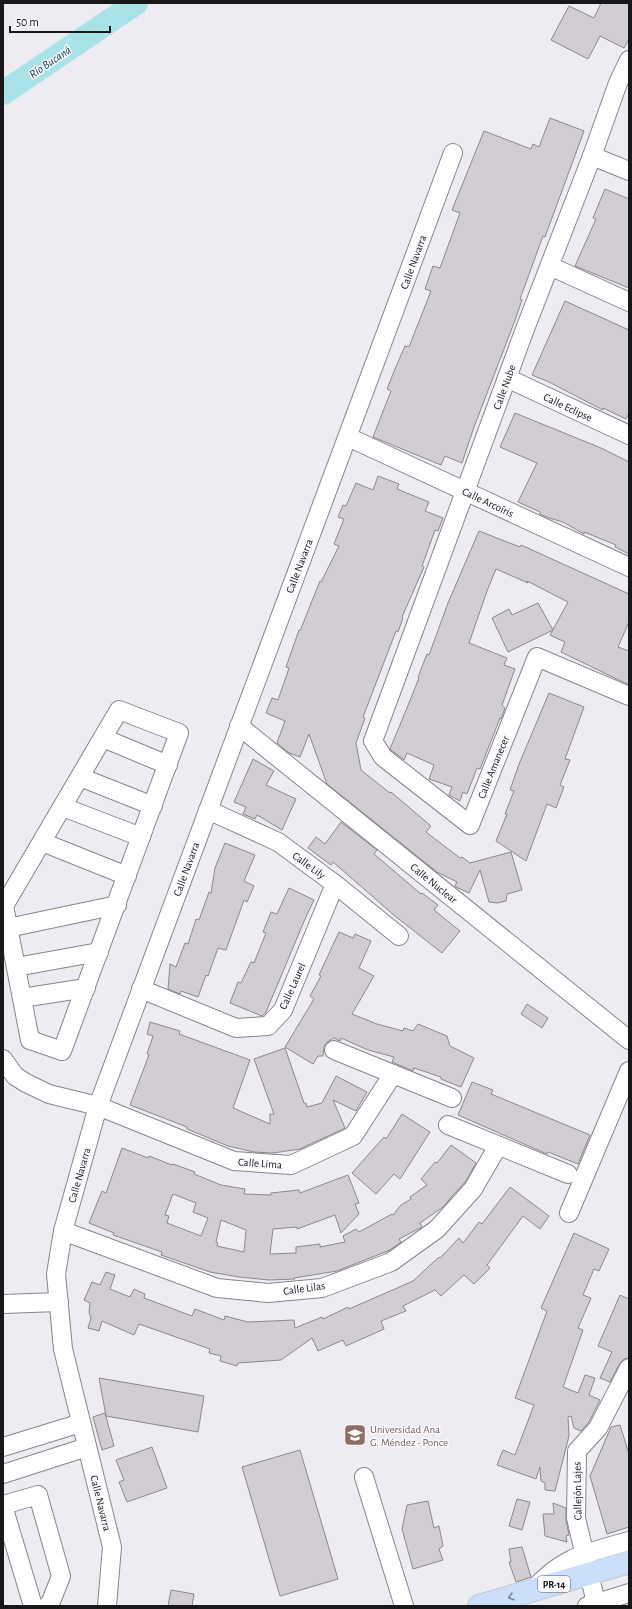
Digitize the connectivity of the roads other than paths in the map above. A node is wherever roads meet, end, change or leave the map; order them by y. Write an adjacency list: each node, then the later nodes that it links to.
1 (629, 60): 3 (street, Calle Nube)
2 (453, 153): 9 (street, Calle Navarra)
3 (592, 156): 4 (street); 5 (street, Calle Nube)
4 (629, 171)
5 (550, 266): 6 (street); 7 (street, Calle Nube)
6 (629, 302)
7 (507, 378): 8 (street, Calle Eclipse); 10 (street, Calle Nube)
8 (629, 435)
9 (348, 438): 10 (street, Calle Arcoíris); 14 (street, Calle Navarra)
10 (465, 492): 11 (street, Calle Arcoíris); 13 (street, Calle Nube)
11 (629, 567)
12 (629, 696): 13 (street, Calle Amanecer)
13 (382, 716)
14 (239, 726): 20 (street, Calle Navarra); 33 (street, Calle Nuclear)
15 (103, 738): 16 (street); 16 (street); 17 (street)
16 (168, 765): 18 (street)
17 (80, 777): 18 (street); 19 (street)
18 (153, 806): 21 (street)
19 (63, 807): 21 (street); 22 (street)
20 (208, 810): 24 (street, Calle Lily); 31 (street, Calle Navarra)
21 (141, 837): 23 (street)
22 (42, 842): 23 (street); 26 (street)
23 (127, 876): 25 (street)
24 (335, 884): 27 (street, Calle Lily); 31 (street, Calle Laurel)
25 (117, 905): 26 (street); 28 (street)
26 (5, 928): 29 (street)
27 (399, 936)
28 (99, 952): 29 (street); 30 (street)
29 (16, 967): 32 (street)
30 (86, 988): 32 (street); 32 (street)
31 (141, 989): 39 (street, Calle Navarra)
32 (22, 998)
33 (629, 1040)
34 (334, 1050): 37 (street)
35 (3, 1059): 39 (street, Calle Lima)
36 (629, 1071): 43 (street)
37 (393, 1074): 38 (street); 39 (street, Calle Lima)
38 (452, 1098)
39 (98, 1106): 44 (street, Calle Navarra)
40 (448, 1125): 41 (street)
41 (498, 1146): 42 (street); 44 (street, Calle Lilas)
42 (568, 1174)
43 (569, 1213)
44 (63, 1231): 45 (street, Calle Navarra)
45 (59, 1302): 46 (street); 48 (street, Calle Navarra)
46 (3, 1304)
47 (629, 1368): 57 (street, Callejón Lajes)
48 (81, 1423): 49 (street); 50 (street, Calle Navarra)
49 (3, 1447)
50 (87, 1447): 51 (street); 62 (street, Calle Navarra)
51 (6, 1473): 53 (street)
52 (364, 1477): 63 (street)
53 (5, 1511): 60 (street); 61 (street)
54 (629, 1541): 57 (street)
55 (629, 1562): 57 (main road, PR-14)
56 (629, 1577): 57 (main road, PR-14)
57 (590, 1585): 58 (street); 59 (main road, PR-14)
58 (629, 1593)
59 (533, 1598): 64 (main road, PR-14, one-way to 64)
60 (33, 1606)
61 (47, 1606)
62 (107, 1606)
63 (404, 1606)
64 (479, 1606)

